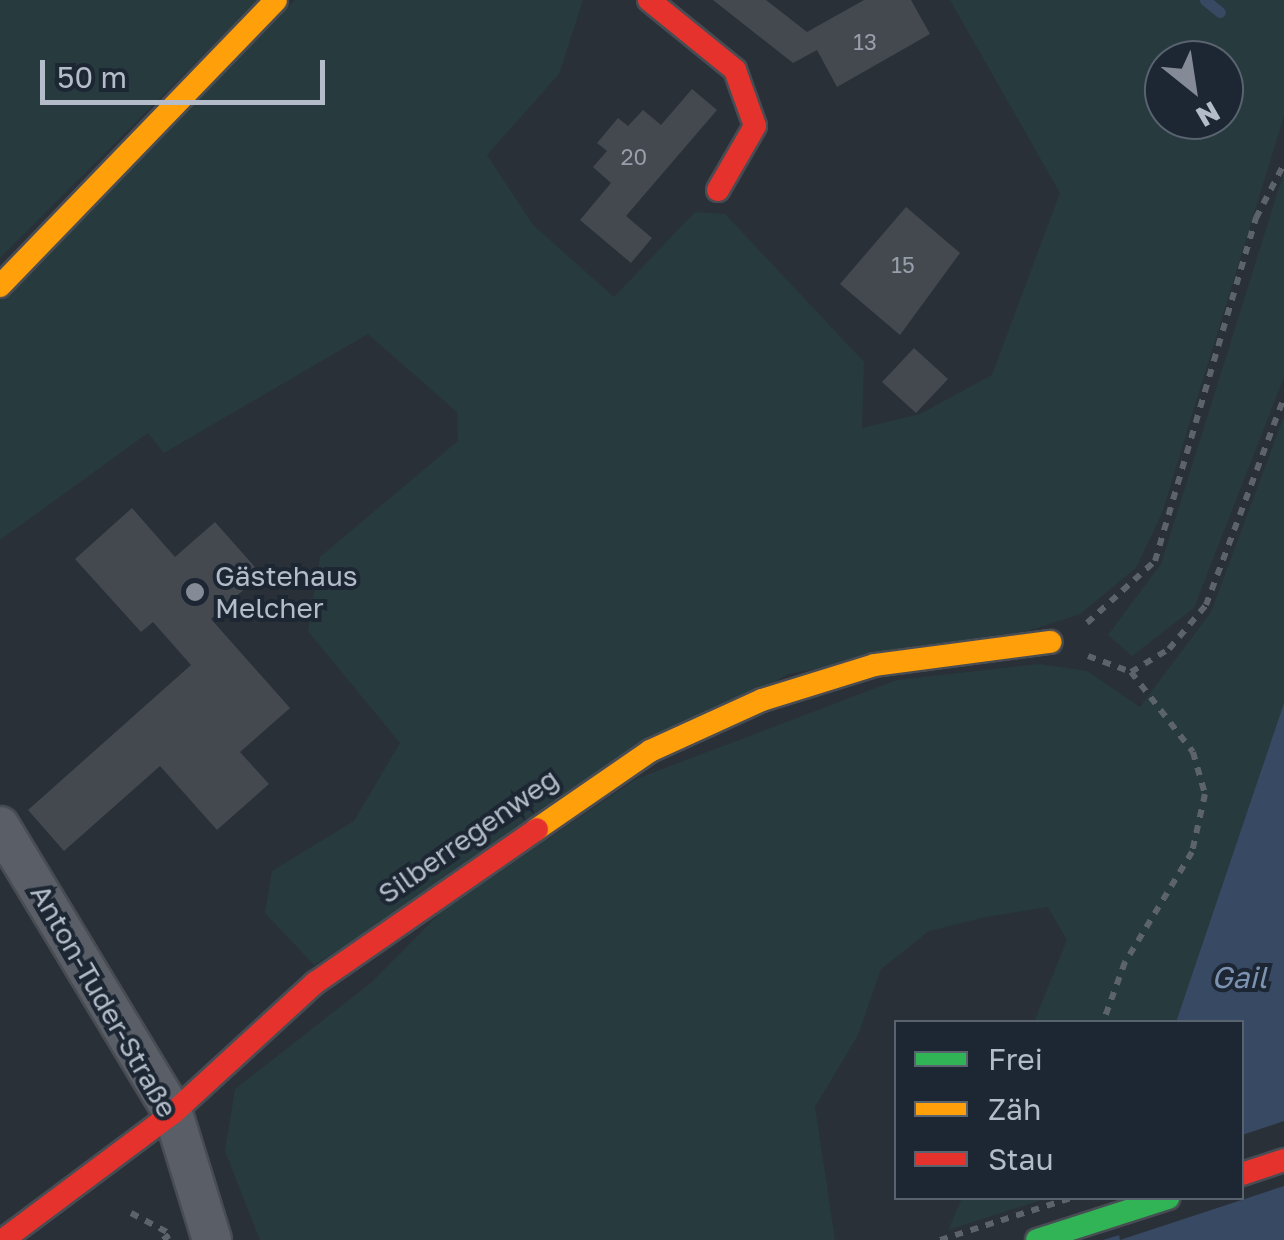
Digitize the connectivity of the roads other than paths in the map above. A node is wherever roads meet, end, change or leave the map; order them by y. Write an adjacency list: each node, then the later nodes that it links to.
1 (276, 0): 4 (street)
2 (649, 0): 3 (street)
3 (718, 190)
4 (0, 286)
5 (1050, 642): 7 (street, Silberregenweg)
6 (0, 826): 7 (street, Anton-Tuder-Straße)
7 (173, 1113): 11 (street, Silberregenweg); 12 (street, Anton-Tuder-Straße)
8 (1284, 1160): 9 (street)
9 (1244, 1173)
10 (1162, 1200): 13 (street)
11 (2, 1240)
12 (212, 1240)
13 (1036, 1240)

